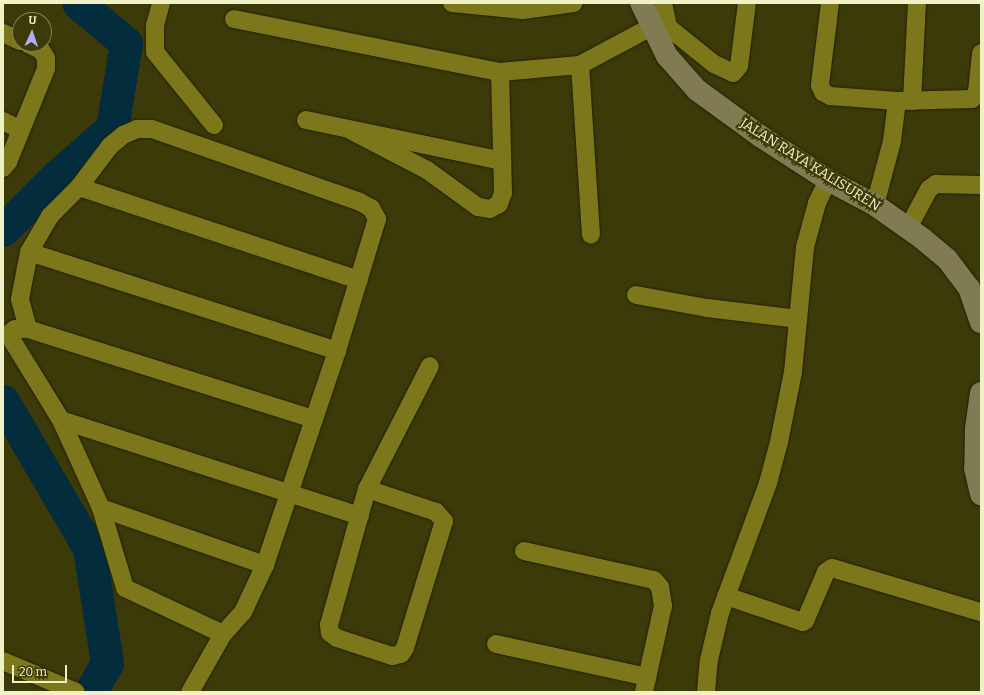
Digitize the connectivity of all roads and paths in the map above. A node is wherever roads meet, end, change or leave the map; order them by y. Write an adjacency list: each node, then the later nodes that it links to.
1 (161, 3): 18 (street)
2 (452, 3): 3 (street)
3 (574, 3)
4 (641, 3): 10 (main road, JALAN RAYA KALISUREN)
5 (663, 3): 6 (street)
6 (746, 3)
7 (830, 3): 15 (street)
8 (917, 3): 15 (street)
9 (234, 19): 14 (street)
10 (651, 27): 13 (street); 23 (main road, JALAN RAYA KALISUREN)
11 (42, 52): 19 (street)
12 (981, 53): 15 (street)
13 (580, 65): 14 (street); 28 (street)
14 (500, 72): 21 (street)
15 (905, 101): 26 (street)
16 (306, 120): 20 (street)
17 (3, 121): 19 (street)
18 (214, 125)
19 (21, 130): 22 (street)
20 (352, 131): 21 (street); 21 (street)
21 (502, 162)
22 (3, 168)
23 (828, 180): 26 (main road, JALAN RAYA KALISUREN); 32 (street)
24 (981, 184): 27 (street)
25 (79, 187): 29 (street); 30 (street); 30 (street)
26 (875, 206): 27 (main road, JALAN RAYA KALISUREN)
27 (908, 228): 33 (main road, JALAN RAYA KALISUREN)
28 (591, 235)
29 (29, 252): 34 (street); 35 (street)
30 (359, 280): 35 (street)
31 (636, 295): 32 (street)
32 (798, 319): 48 (street)
33 (981, 322)
34 (28, 329): 38 (street); 39 (street)
35 (337, 351): 38 (street)
36 (430, 366): 41 (street)
37 (981, 392): 40 (main road)
38 (314, 419): 42 (street)
39 (60, 420): 42 (street); 44 (street)
40 (978, 468): 43 (main road)
41 (367, 490): 45 (street); 45 (street)
42 (290, 494): 45 (street); 47 (street)
43 (981, 494)
44 (100, 508): 47 (street); 50 (street)
45 (360, 516)
46 (524, 551): 53 (street)
47 (265, 565): 50 (street)
48 (726, 596): 49 (street); 56 (street)
49 (981, 612)
50 (222, 634): 55 (street)
51 (496, 644): 53 (street)
52 (3, 661): 54 (street)
53 (645, 685)
54 (70, 689)
55 (190, 692)
56 (706, 692)

